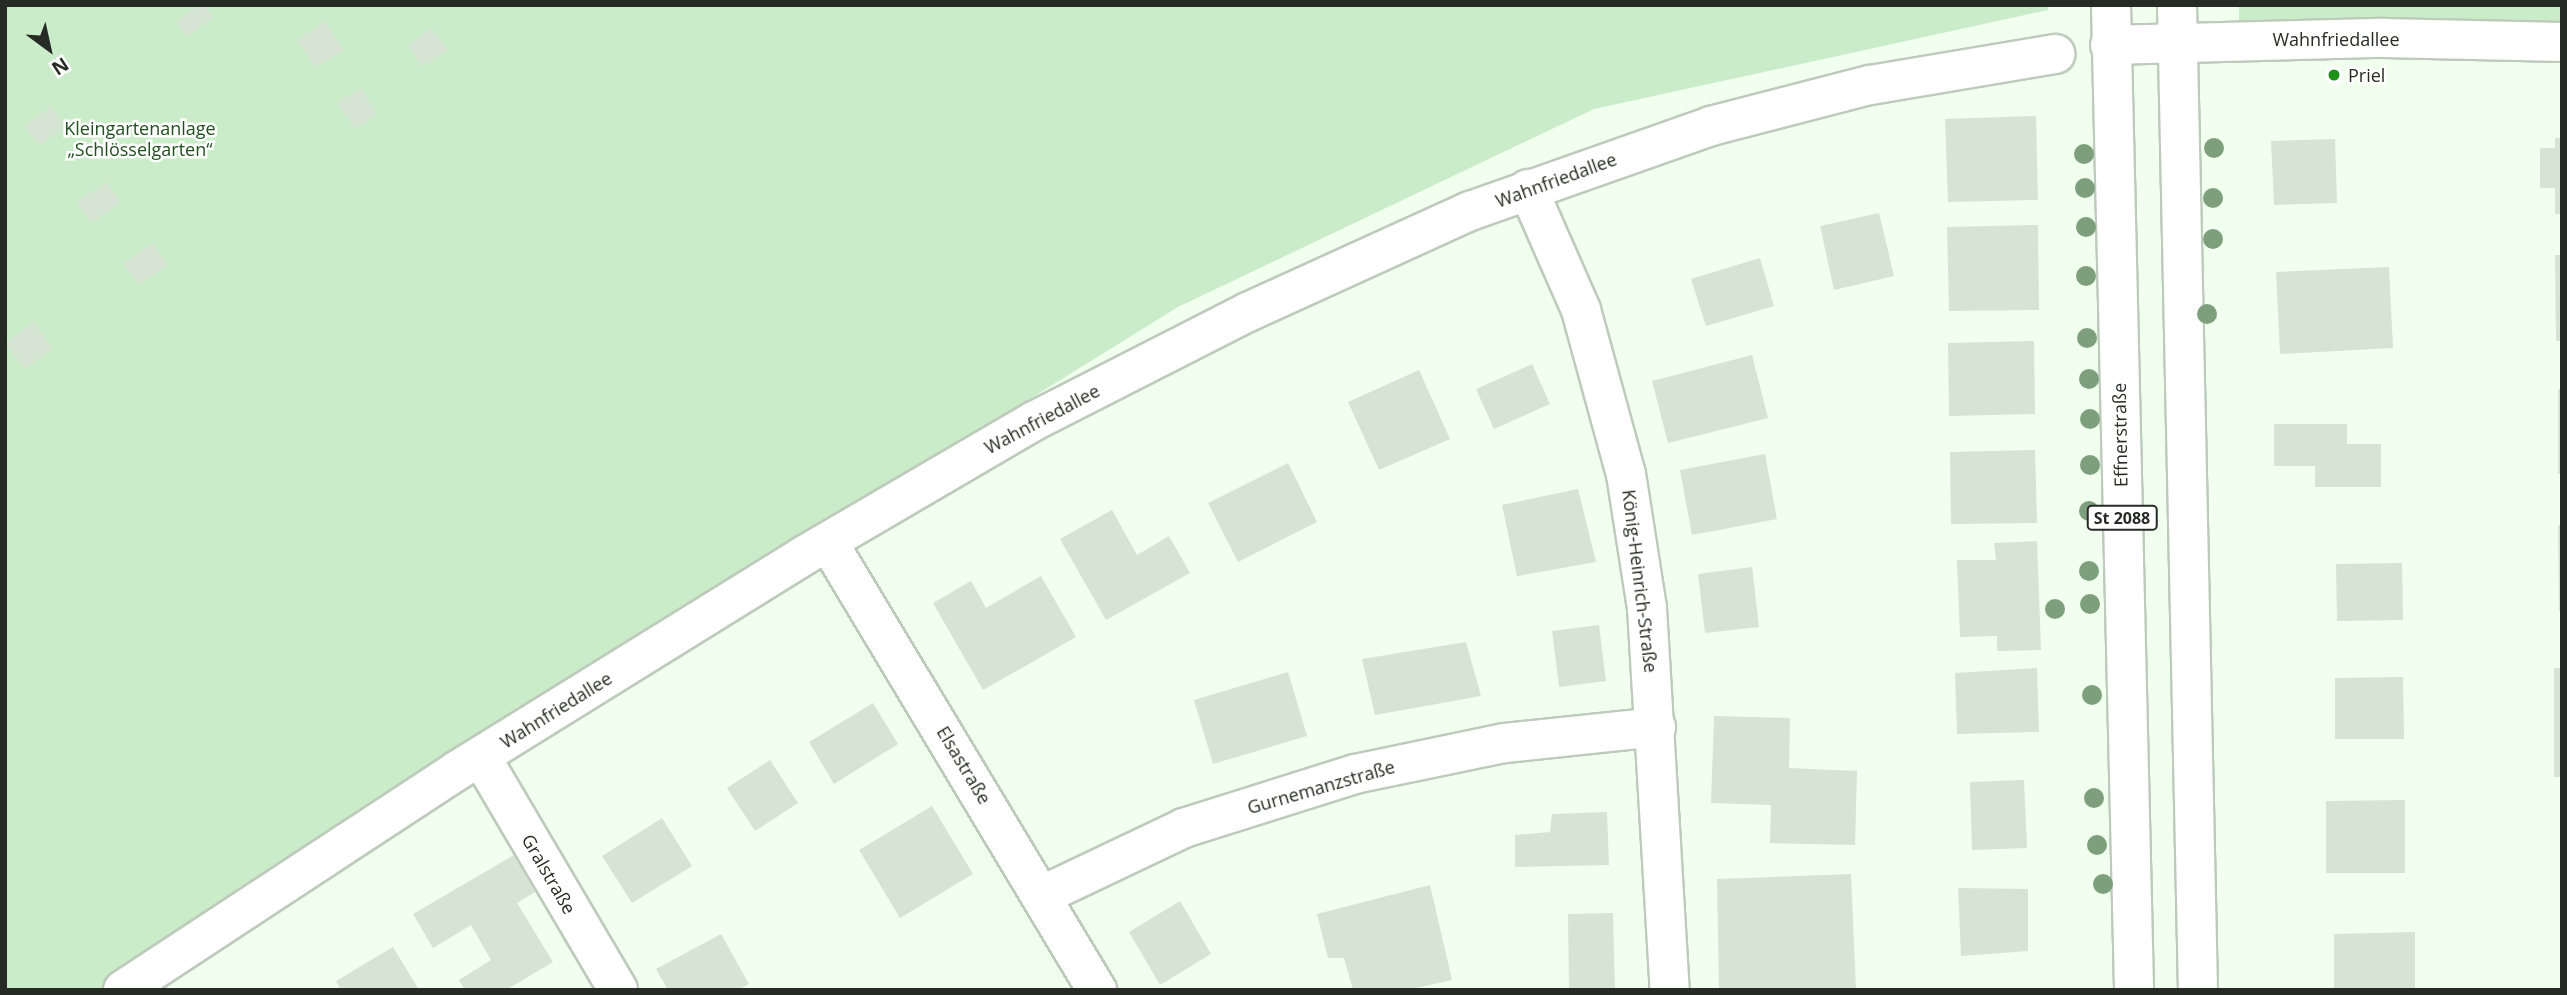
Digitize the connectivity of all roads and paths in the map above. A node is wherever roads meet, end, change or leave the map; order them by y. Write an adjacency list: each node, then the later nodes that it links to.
1 (2110, 5): 4 (street, Effnerstraße / St 2088)
2 (2177, 23): 3 (street, Wahnfriedallee); 4 (street, Wahnfriedallee); 16 (street)
3 (2562, 42)
4 (2110, 46): 15 (street, Effnerstraße / St 2088)
5 (2054, 54): 6 (street, Wahnfriedallee)
6 (1528, 188): 7 (street, Wahnfriedallee); 8 (street, König-Heinrich-Straße)
7 (828, 542): 9 (street, Wahnfriedallee); 10 (street, Elsastraße)
8 (1656, 727): 10 (street, Gurnemanzstraße); 14 (street, König-Heinrich-Straße)
9 (481, 757): 11 (street, Wahnfriedallee); 12 (street, Gralstraße)
10 (1043, 895): 13 (street, Elsastraße)
11 (138, 986)
12 (618, 990)
13 (1097, 990)
14 (1670, 990)
15 (2134, 990)
16 (2198, 990)

